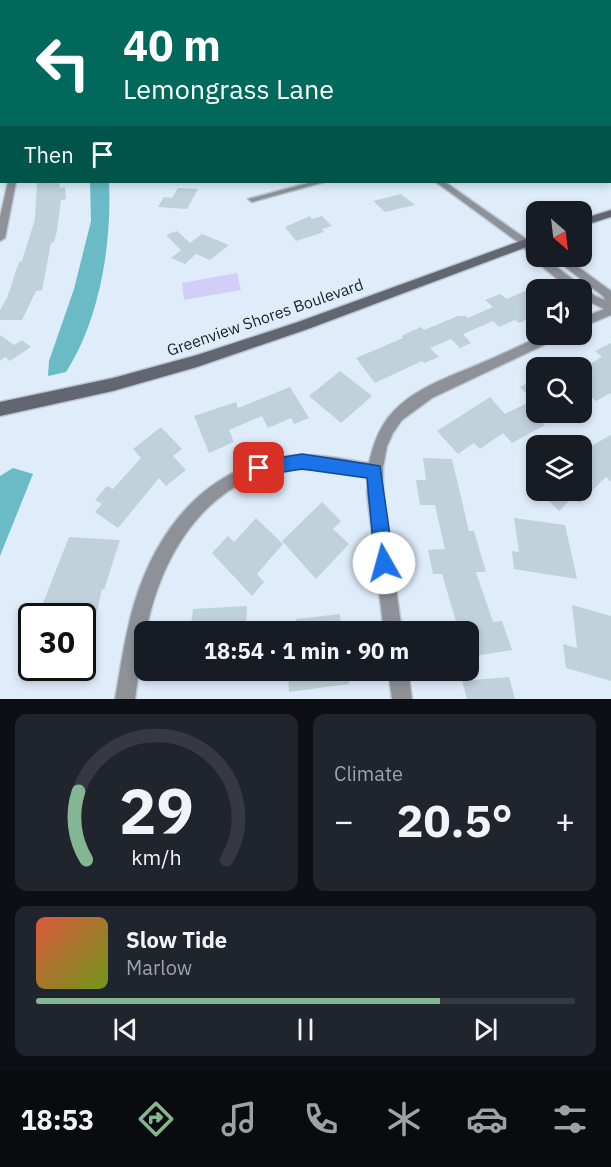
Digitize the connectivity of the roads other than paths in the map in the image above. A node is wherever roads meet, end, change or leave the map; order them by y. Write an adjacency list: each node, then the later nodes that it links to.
1 (12, 183): 7 (street)
2 (316, 183): 4 (street)
3 (442, 183): 8 (street)
4 (252, 199)
5 (611, 213): 6 (street)
6 (592, 220)
7 (0, 238)
8 (526, 238)
9 (526, 245): 18 (street, Greenview Shores Boulevard)
10 (549, 267): 12 (street)
11 (571, 267): 14 (street)
12 (564, 279)
13 (592, 298): 15 (street)
14 (611, 302)
15 (611, 309): 16 (street)
16 (592, 318)
17 (533, 345): 19 (street)
18 (0, 409)
19 (374, 471): 20 (street); 22 (street)
20 (392, 621)
21 (400, 681): 23 (street)
22 (125, 699)
23 (402, 699)

